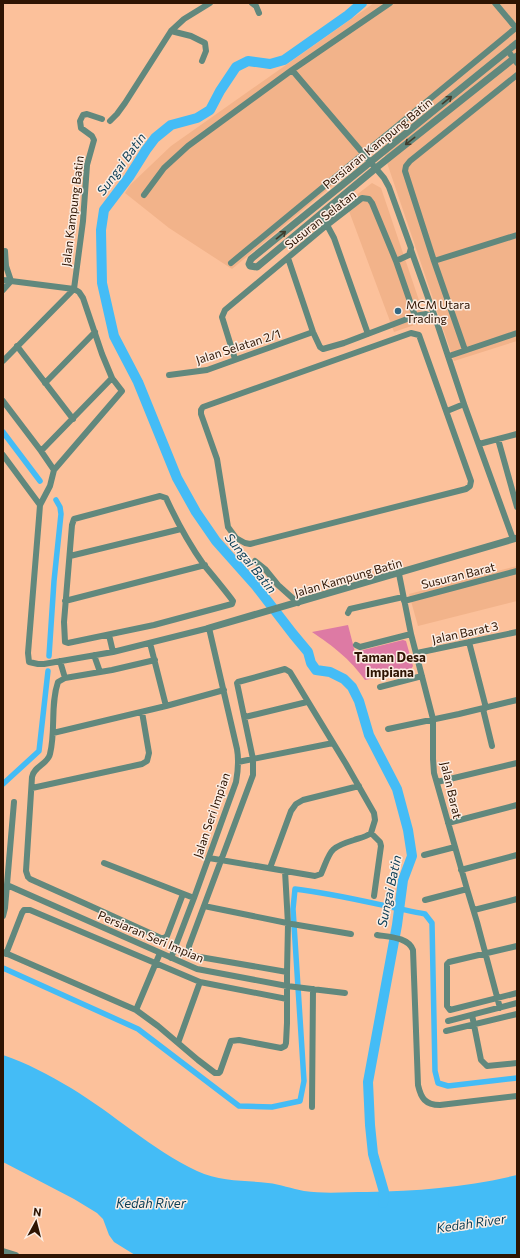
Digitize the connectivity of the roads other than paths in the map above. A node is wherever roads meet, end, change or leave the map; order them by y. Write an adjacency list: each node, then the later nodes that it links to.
1 (210, 3): 7 (street)
2 (252, 3): 5 (street)
3 (390, 3): 12 (street)
4 (495, 3): 6 (street)
5 (259, 13)
6 (516, 28): 16 (street)
7 (171, 31): 11 (street); 15 (street)
8 (517, 43): 9 (street, Persiaran Kampung Batin)
9 (508, 51): 10 (street); 17 (street, Persiaran Kampung Batin, one-way to 9)
10 (516, 59): 18 (street, Persiaran Kampung Batin, one-way to 18)
11 (202, 61)
12 (292, 70): 16 (street); 19 (street)
13 (517, 75): 27 (street)
14 (102, 119): 32 (street, Jalan Kampung Batin)
15 (110, 121)
16 (363, 154): 17 (street); 28 (street)
17 (370, 162): 18 (street); 20 (street, Persiaran Kampung Batin, one-way to 17)
18 (376, 168): 20 (street, Persiaran Kampung Batin); 23 (street)
19 (144, 195)
20 (318, 217): 21 (street)
21 (327, 226): 25 (street, Susuran Selatan); 26 (street, Susuran Selatan); 38 (street)
22 (517, 235): 27 (street)
23 (411, 248): 26 (street); 34 (street)
24 (5, 252): 30 (street)
25 (288, 258): 36 (street); 42 (street, Susuran Selatan)
26 (396, 261): 33 (street, Susuran Selatan)
27 (434, 261): 40 (street)
28 (230, 263)
29 (3, 280): 30 (street)
30 (11, 281): 31 (street); 32 (street)
31 (3, 290)
32 (74, 290): 35 (street); 39 (street)
33 (415, 316): 34 (street); 38 (street)
34 (435, 317): 41 (street)
35 (95, 332): 45 (street); 46 (street)
36 (313, 332): 38 (street); 42 (street, Jalan Selatan 2/1)
37 (517, 333): 40 (street)
38 (368, 334)
39 (17, 346): 43 (street); 46 (street)
40 (465, 350): 41 (street)
41 (449, 356): 48 (street)
42 (235, 359): 44 (street, Jalan Selatan 2/1)
43 (3, 361)
44 (169, 375)
45 (112, 378): 50 (street); 56 (street)
46 (45, 383): 50 (street)
47 (3, 401): 54 (street)
48 (464, 404): 49 (street); 53 (street)
49 (447, 411): 49 (street)
50 (73, 419): 54 (street)
51 (517, 434): 52 (street)
52 (498, 439): 53 (street); 58 (street)
53 (479, 444): 60 (street)
54 (41, 451): 56 (street)
55 (3, 455): 57 (street)
56 (54, 470): 57 (street)
57 (40, 504): 81 (street, Jalan Kampung Batin)
58 (517, 507)
59 (181, 529): 61 (street); 61 (street); 63 (street)
60 (515, 539): 65 (street, Jalan Kampung Batin)
61 (70, 556): 67 (street)
62 (255, 562): 68 (street)
63 (205, 565): 67 (street); 73 (street)
64 (517, 571): 66 (street, Susuran Barat)
65 (398, 574): 66 (street, Jalan Barat); 68 (street, Jalan Kampung Batin)
66 (403, 599): 69 (street, Susuran Barat); 72 (street, Jalan Barat)
67 (65, 601): 73 (street)
68 (298, 603): 70 (street, Jalan Kampung Batin)
69 (348, 613)
70 (209, 628): 75 (street, Jalan Kampung Batin); 86 (street, Jalan Seri Impian)
71 (517, 632): 74 (street, Jalan Barat 3)
72 (411, 634): 76 (street); 78 (street, Jalan Barat)
73 (109, 635): 77 (street)
74 (469, 642): 78 (street, Jalan Barat 3); 90 (street)
75 (150, 643): 77 (street, Jalan Kampung Batin); 80 (street)
76 (356, 645)
77 (113, 652): 79 (street, Jalan Kampung Batin)
78 (417, 654): 83 (street, Jalan Barat)
79 (94, 655): 81 (street, Jalan Kampung Batin); 82 (street)
80 (155, 660): 82 (street); 89 (street)
81 (60, 661): 84 (street)
82 (100, 672): 84 (street)
83 (422, 676): 85 (street); 93 (street, Jalan Barat)
84 (65, 678): 95 (street)
85 (380, 687)
86 (224, 690): 89 (street); 99 (street, Jalan Seri Impian)
87 (517, 700): 90 (street)
88 (307, 702): 92 (street); 92 (street); 96 (street)
89 (166, 706): 91 (street)
90 (484, 708): 93 (street); 97 (street)
91 (142, 712): 95 (street); 103 (street)
92 (245, 717): 98 (street)
93 (433, 719): 94 (street); 101 (street, Jalan Barat)
94 (388, 729)
95 (52, 733): 103 (street)
96 (333, 743): 98 (street); 102 (street)
97 (492, 746)
98 (253, 759): 99 (street); 112 (street)
99 (238, 762): 111 (street, Jalan Seri Impian)
100 (517, 763): 101 (street)
101 (437, 782): 106 (street, Jalan Barat)
102 (359, 786): 107 (street); 114 (street)
103 (32, 788): 119 (street)
104 (14, 802): 117 (street)
105 (517, 805): 106 (street)
106 (448, 823): 108 (street, Jalan Barat)
107 (371, 833): 116 (street); 120 (street)
108 (455, 847): 110 (street); 115 (street, Jalan Barat)
109 (517, 855): 115 (street)
110 (424, 856)
111 (209, 858): 112 (street); 121 (street, Jalan Seri Impian)
112 (220, 860): 114 (street); 124 (street)
113 (104, 863): 119 (street)
114 (270, 868): 116 (street)
115 (461, 870): 118 (street, Jalan Barat)
116 (285, 871): 127 (street)
117 (7, 886): 126 (street); 132 (street, Persiaran Seri Impian)
118 (466, 889): 123 (street); 125 (street, Jalan Barat)
119 (183, 894): 121 (street)
120 (374, 896)
121 (194, 898): 134 (street, Jalan Seri Impian)
122 (517, 899): 125 (street)
123 (425, 900)
124 (204, 906): 127 (street); 136 (street)
125 (474, 910): 133 (street, Jalan Barat)
126 (3, 916)
127 (290, 924): 128 (street); 136 (street)
128 (351, 934)
129 (377, 935): 154 (street)
130 (517, 946): 133 (street)
131 (4, 953): 135 (street); 146 (street)
132 (160, 953): 134 (street, Persiaran Seri Impian); 135 (street)
133 (486, 954): 142 (street, Jalan Barat); 142 (street)
134 (171, 958): 138 (street, Persiaran Seri Impian)
135 (156, 964): 137 (street); 146 (street)
136 (287, 972): 138 (street)
137 (200, 982): 143 (street); 152 (street)
138 (290, 986): 139 (street, Persiaran Seri Impian); 143 (street)
139 (313, 989): 140 (street, Persiaran Seri Impian); 155 (street)
140 (345, 993)
141 (517, 993): 142 (street)
142 (498, 998): 145 (street, Jalan Barat)
143 (287, 999): 152 (street)
144 (517, 1004): 145 (street)
145 (500, 1008): 148 (street)
146 (136, 1010): 152 (street)
147 (517, 1014): 150 (street)
148 (472, 1015): 149 (street); 150 (street)
149 (448, 1021)
150 (475, 1024): 151 (street); 153 (street)
151 (446, 1032)
152 (178, 1043)
153 (517, 1063)
154 (517, 1096)
155 (312, 1107)
156 (3, 1251): 157 (street)
157 (16, 1255)

